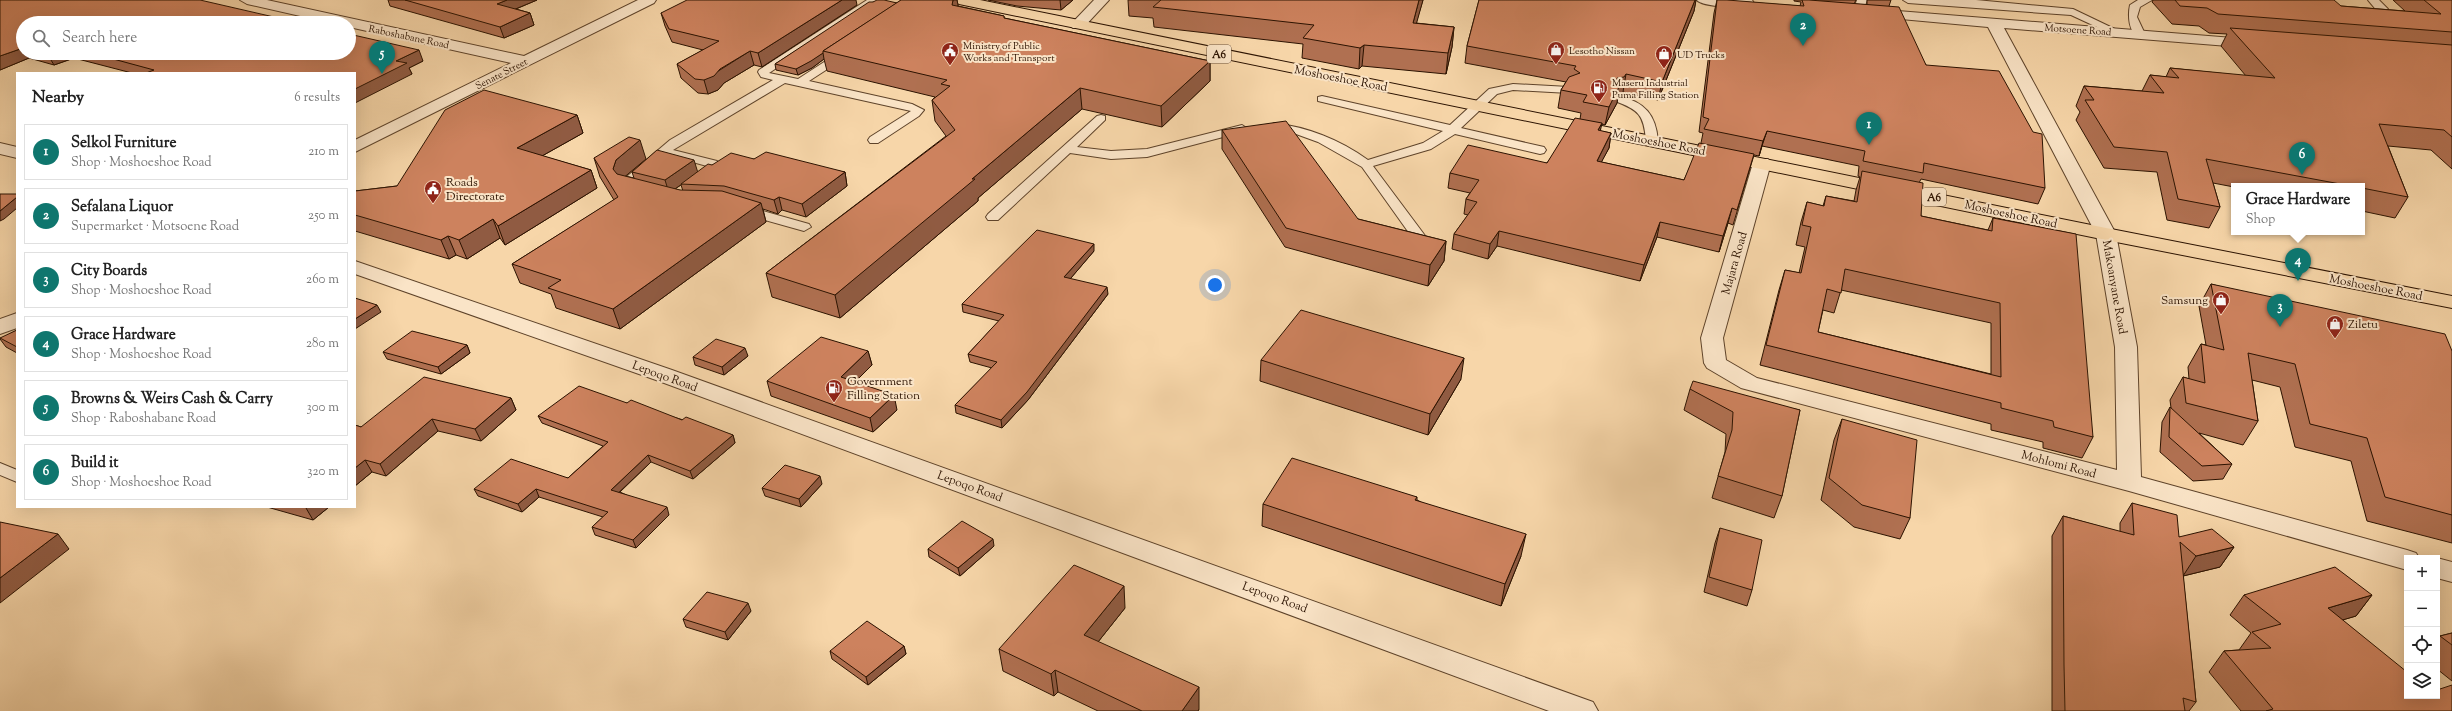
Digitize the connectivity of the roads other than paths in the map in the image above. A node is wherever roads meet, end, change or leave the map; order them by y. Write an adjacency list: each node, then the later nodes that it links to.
1 (247, 0): 17 (street, Raboshabane Road)
2 (649, 0): 25 (street, Senate Street)
3 (874, 0): 26 (lane)
4 (960, 0): 20 (main road, Moshoeshoe Road / A6)
5 (1102, 0): 20 (street)
6 (1704, 0): 12 (street)
7 (1908, 0): 11 (lane)
8 (2060, 0): 15 (lane)
9 (2147, 0): 22 (lane)
10 (2372, 0): 16 (lane)
11 (1971, 2): 15 (lane)
12 (1758, 4)
13 (1860, 6): 14 (street, Motsoene Road); 18 (street, Motsoene Road)
14 (1843, 11)
15 (2073, 12): 21 (lane)
16 (2360, 15)
17 (320, 16)
18 (1994, 23): 21 (street, Motsoene Road); 49 (street, Makoanyane Road)
19 (356, 24): 25 (street, Raboshabane Road)
20 (1078, 25): 31 (main road, Moshoeshoe Road / A6)
21 (2116, 32): 22 (street, Motsoene Road)
22 (2140, 34): 23 (street, Motsoene Road)
23 (2265, 44)
24 (852, 49): 27 (lane)
25 (525, 61): 36 (street, Senate Street)
26 (783, 79): 27 (lane); 40 (lane)
27 (801, 82): 34 (lane)
28 (1569, 90): 31 (lane)
29 (1322, 99): 33 (lane)
30 (1619, 99): 35 (lane)
31 (1479, 106): 33 (lane); 35 (main road, Moshoeshoe Road / A6)
32 (1101, 118): 38 (lane)
33 (1452, 130): 39 (lane); 43 (lane)
34 (874, 140)
35 (1652, 141): 42 (main road, Moshoeshoe Road / A6)
36 (356, 146)
37 (0, 148): 41 (street)
38 (1066, 149): 43 (lane); 47 (lane)
39 (1540, 150)
40 (664, 151): 44 (lane); 45 (lane)
41 (16, 153)
42 (1762, 163): 49 (main road, Moshoeshoe Road / A6); 55 (street, Majara Road)
43 (1366, 164): 50 (lane)
44 (689, 187)
45 (642, 193)
46 (735, 207): 48 (lane)
47 (993, 217)
48 (804, 227)
49 (2106, 234): 52 (main road, Moshoeshoe Road / A6); 58 (street, Makoanyane Road)
50 (1419, 237)
51 (356, 267): 62 (street, Lepoqo Road)
52 (2452, 302)
53 (16, 320): 54 (street)
54 (0, 328)
55 (1715, 363): 58 (street, Mohlomi Road)
56 (0, 469): 57 (lane)
57 (16, 476)
58 (2129, 482): 59 (street, Mohlomi Road)
59 (2404, 559)
60 (2440, 569): 61 (street)
61 (2452, 572)
62 (1584, 711)

